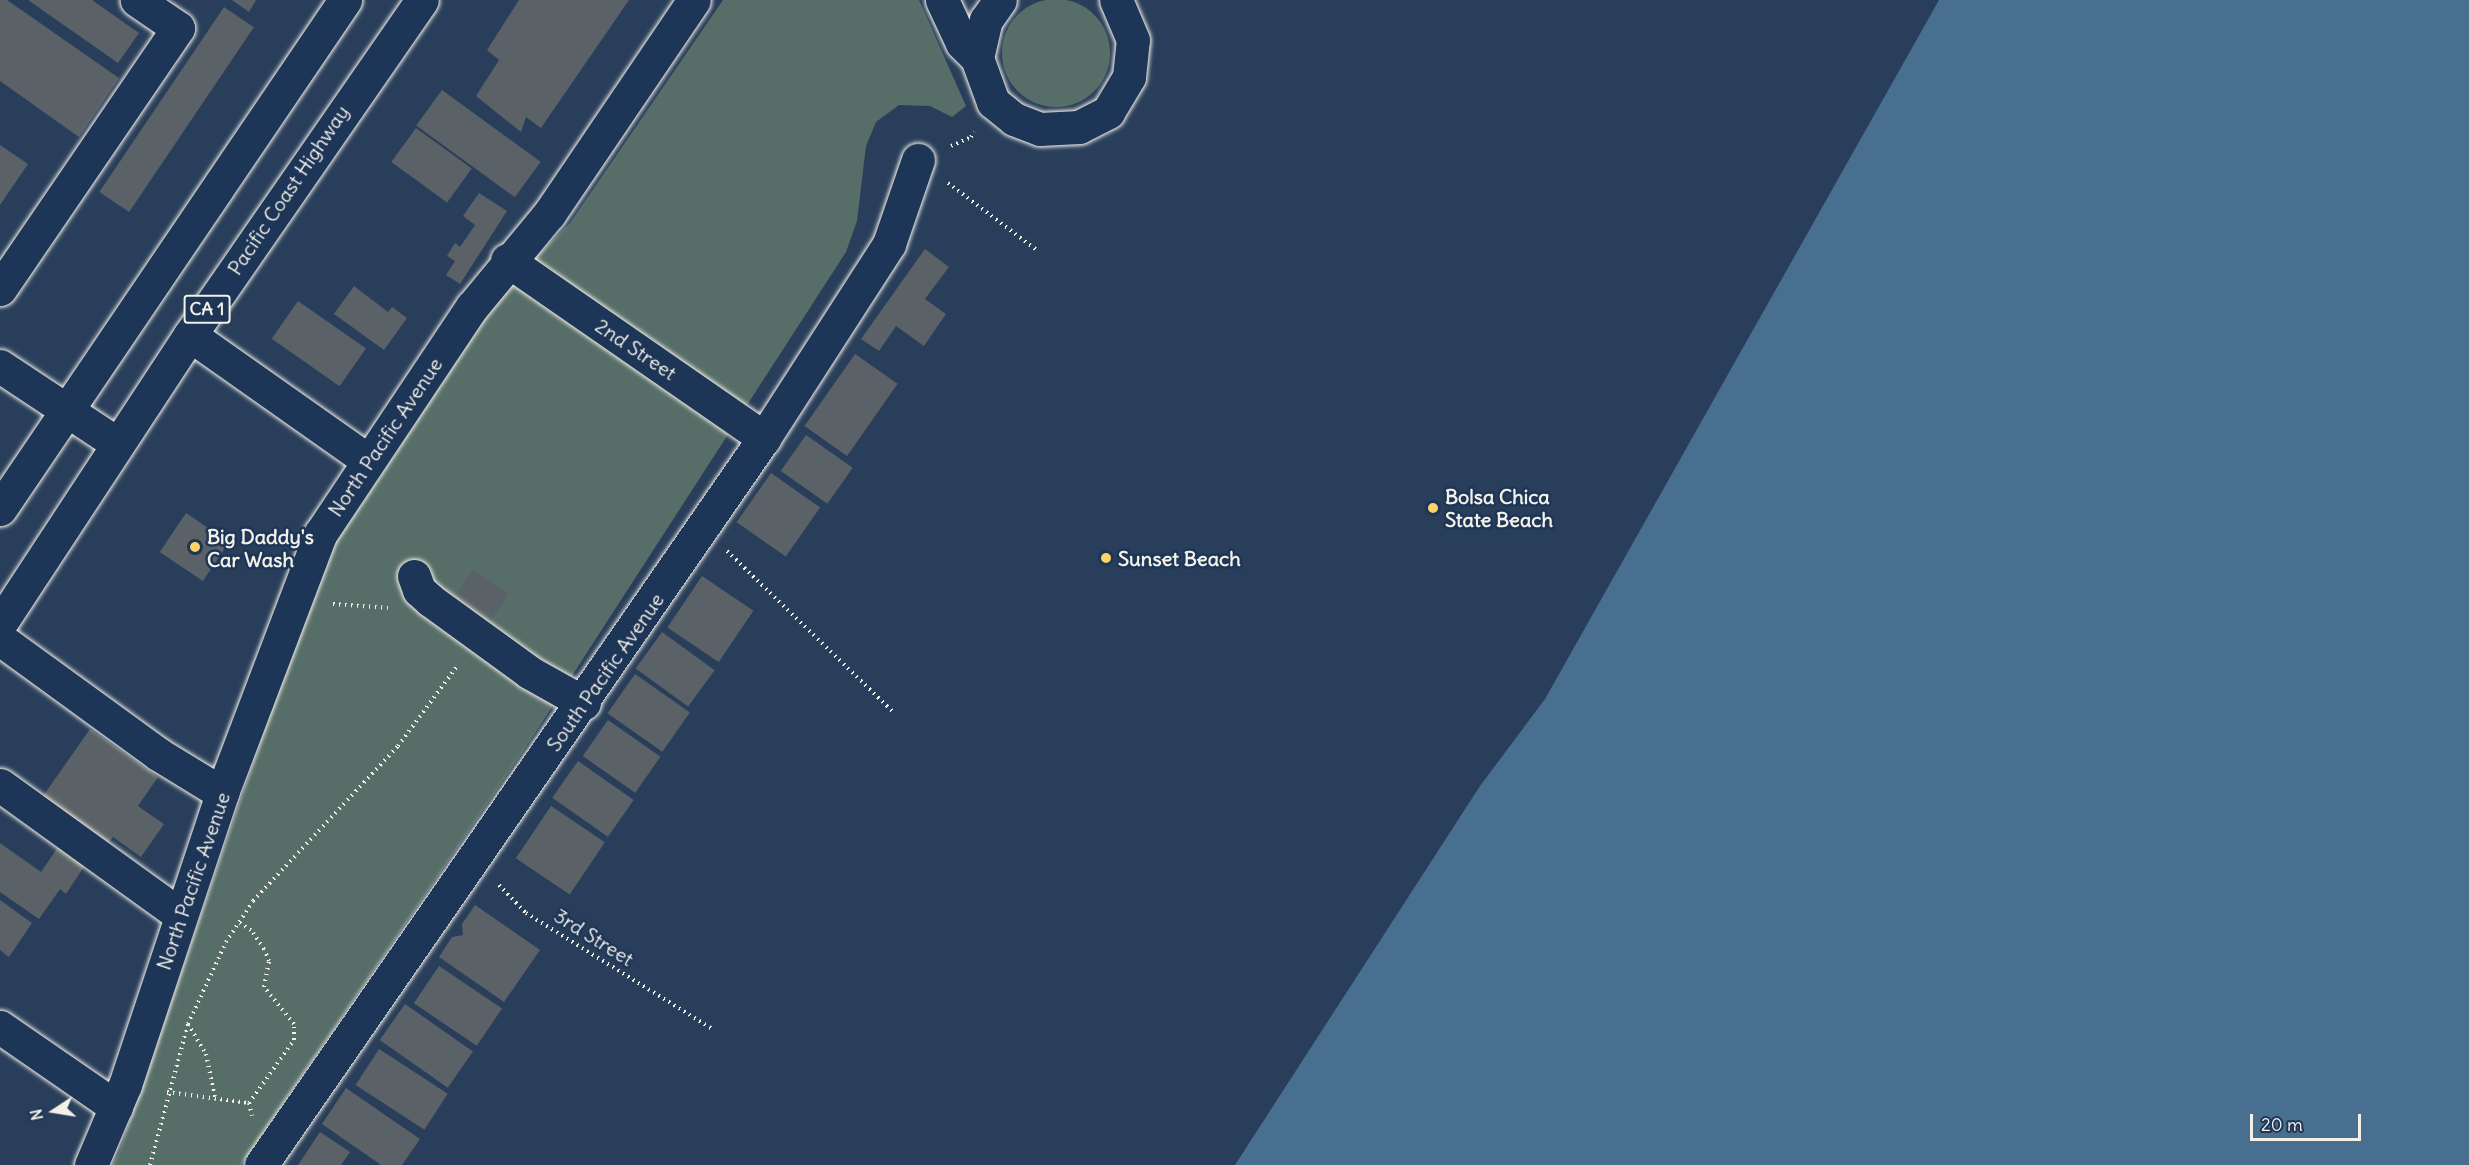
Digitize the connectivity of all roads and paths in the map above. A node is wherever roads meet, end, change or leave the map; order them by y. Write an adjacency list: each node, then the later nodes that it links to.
1 (137, 0): 13 (main road)
2 (345, 0): 16 (main road)
3 (422, 0): 14 (main road, Pacific Coast Highway / CA 1)
4 (694, 0): 12 (main road, North Pacific Avenue)
5 (942, 0): 8 (main road)
6 (1000, 0): 8 (main road)
7 (1116, 0): 9 (main road)
8 (977, 58): 9 (main road)
9 (993, 102): 10 (path)
10 (918, 160): 11 (path); 17 (main road, South Pacific Avenue)
11 (1038, 251)
12 (507, 260): 17 (main road, 2nd Street); 19 (main road, North Pacific Avenue)
13 (0, 289)
14 (190, 335): 18 (main road, Pacific Coast Highway / CA 1); 19 (main road)
15 (0, 366): 16 (main road)
16 (65, 411): 18 (main road); 20 (main road)
17 (764, 438): 21 (main road, South Pacific Avenue)
18 (117, 444): 25 (main road, Pacific Coast Highway / CA 1)
19 (367, 460): 23 (main road, North Pacific Avenue)
20 (0, 509)
21 (704, 528): 28 (main road, South Pacific Avenue); 29 (path)
22 (414, 576): 28 (main road)
23 (294, 598): 24 (path); 31 (main road, North Pacific Avenue)
24 (388, 608)
25 (0, 624)
26 (0, 639): 31 (main road)
27 (459, 664): 34 (path)
28 (584, 703): 32 (main road, South Pacific Avenue)
29 (894, 713)
30 (0, 785): 33 (main road)
31 (222, 793): 33 (main road, North Pacific Avenue)
32 (472, 860): 37 (path, 3rd Street); 43 (main road, South Pacific Avenue)
33 (180, 915): 39 (main road, North Pacific Avenue)
34 (240, 923): 35 (path); 40 (path)
35 (188, 1023): 38 (path); 40 (path)
36 (0, 1027): 39 (main road)
37 (711, 1028)
38 (169, 1092): 39 (path); 40 (path); 42 (path)
39 (120, 1096): 41 (main road, North Pacific Avenue)
40 (215, 1097)
41 (91, 1165)
42 (150, 1165)
43 (261, 1165)

